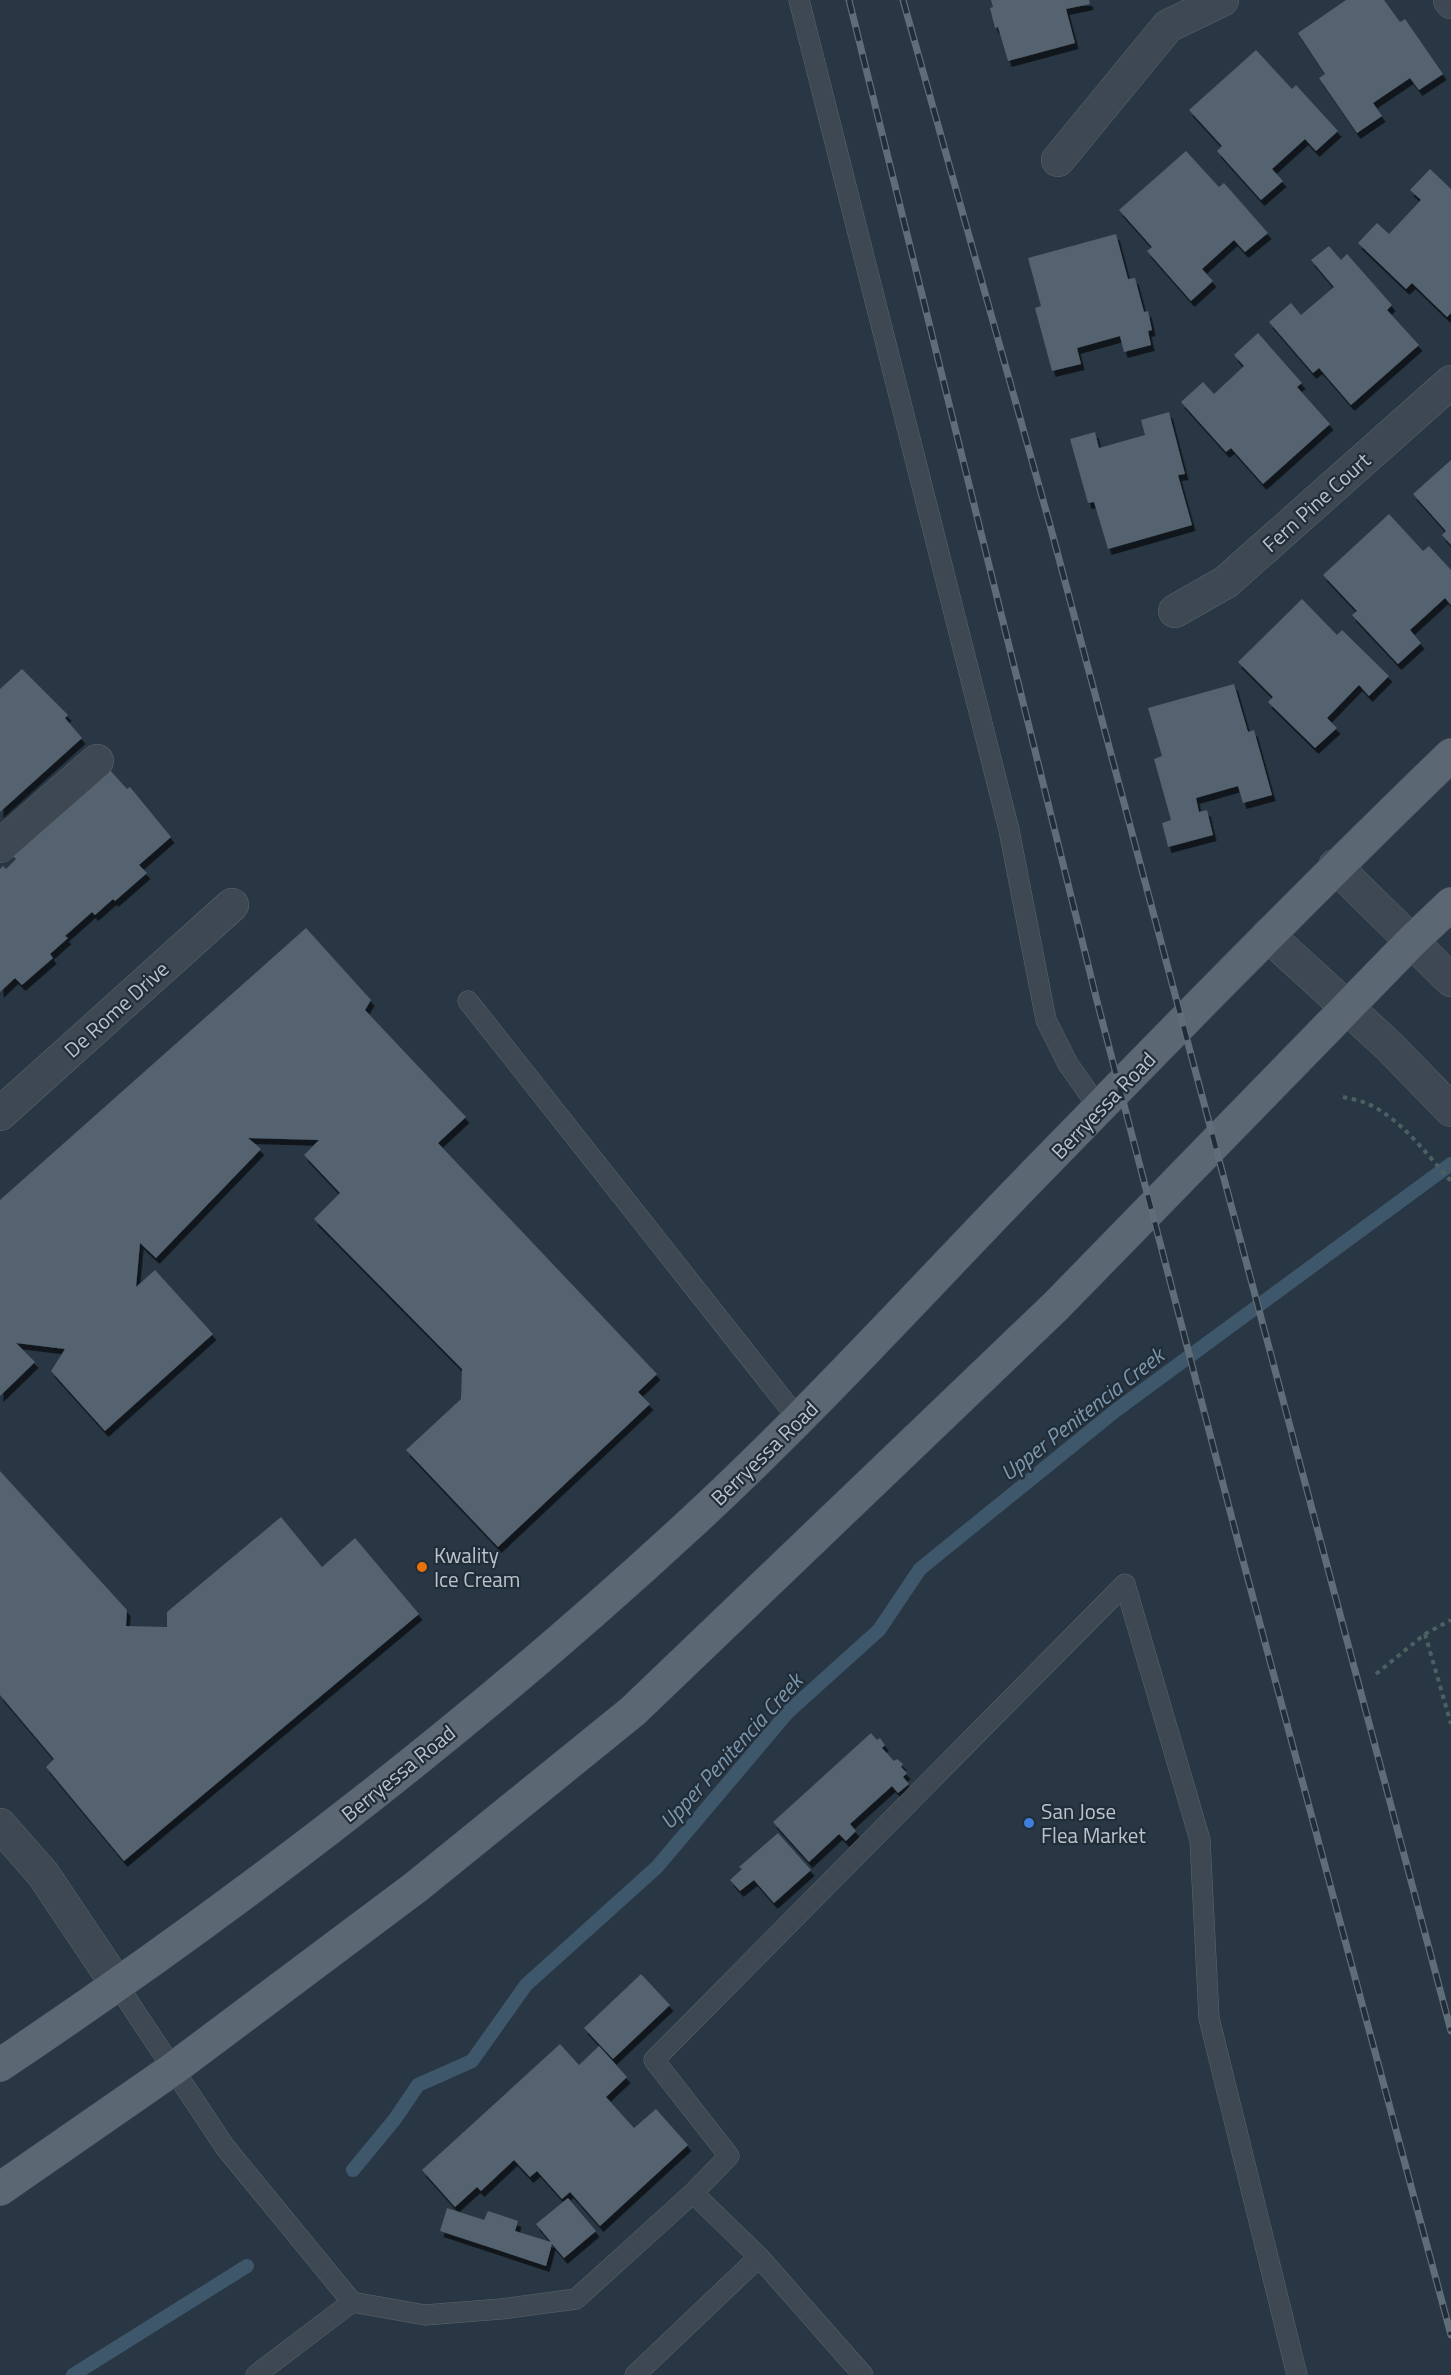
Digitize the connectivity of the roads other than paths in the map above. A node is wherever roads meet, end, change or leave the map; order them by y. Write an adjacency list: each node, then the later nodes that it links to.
1 (800, 0): 17 (lane)
2 (1222, 0): 3 (street)
3 (1058, 160)
4 (1451, 382): 5 (street, Fern Pine Court)
5 (1175, 611)
6 (1451, 755): 9 (main road, Berryessa Road)
7 (97, 761): 8 (street)
8 (0, 846)
9 (1335, 866): 12 (main road, Berryessa Road); 13 (street)
10 (1451, 904): 13 (main road)
11 (232, 905): 19 (street, De Rome Drive)
12 (1268, 935): 16 (street); 17 (main road, Berryessa Road)
13 (1412, 940): 14 (street); 16 (main road)
14 (1451, 980)
15 (468, 1001): 20 (lane)
16 (1347, 1007): 18 (street); 24 (main road)
17 (1100, 1108): 20 (main road, Berryessa Road)
18 (1451, 1110)
19 (0, 1114)
20 (799, 1420): 22 (main road, Berryessa Road)
21 (0, 1825): 22 (street)
22 (116, 1983): 23 (main road, Berryessa Road); 24 (lane)
23 (0, 2065)
24 (173, 2069): 25 (main road); 28 (lane)
25 (0, 2189)
26 (693, 2193): 27 (lane); 28 (lane); 32 (lane)
27 (759, 2257): 30 (lane); 31 (lane)
28 (352, 2302): 29 (lane)
29 (256, 2375)
30 (635, 2375)
31 (863, 2375)
32 (1297, 2375)

